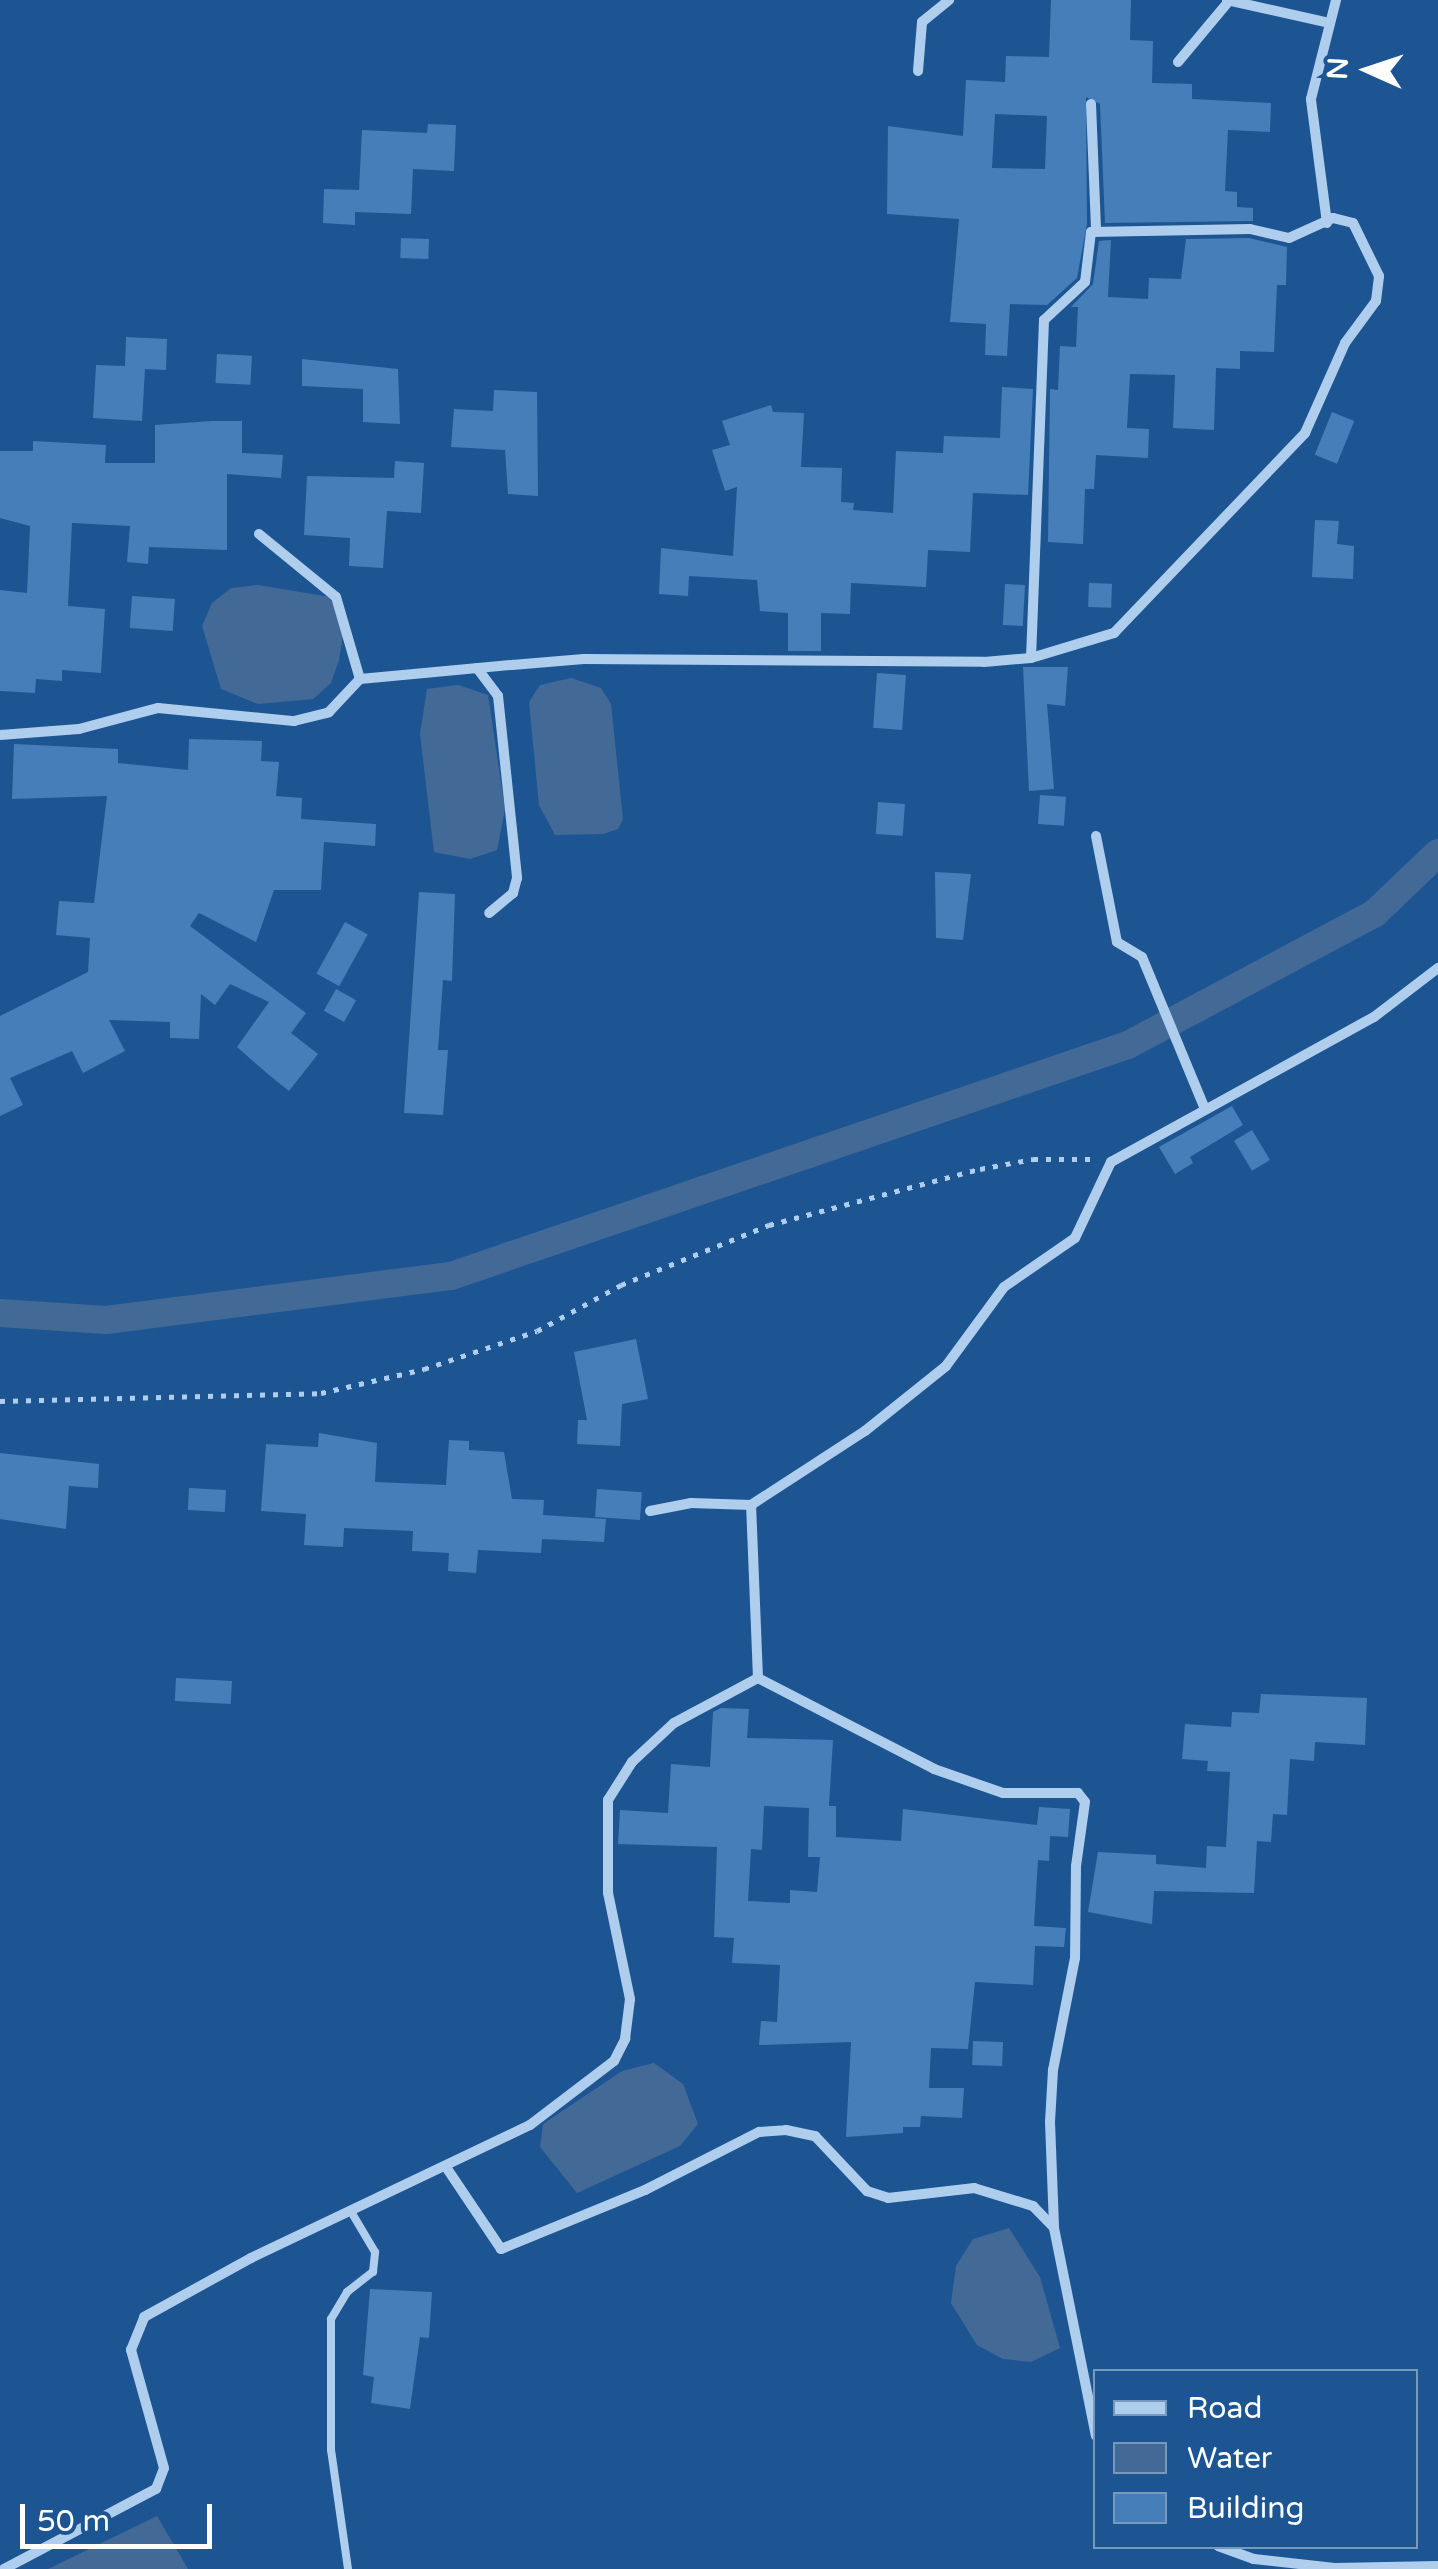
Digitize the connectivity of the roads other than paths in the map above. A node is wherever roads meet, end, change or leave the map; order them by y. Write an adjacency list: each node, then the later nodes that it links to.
1 (949, 0): 6 (street)
2 (1228, 0): 4 (street); 5 (street)
3 (1336, 0): 4 (street)
4 (1325, 22): 8 (street)
5 (1178, 62)
6 (918, 71)
7 (1090, 104): 9 (street)
8 (1326, 223): 9 (street); 11 (street)
9 (1096, 229): 11 (street)
10 (259, 534): 13 (street)
11 (1031, 658): 12 (street)
12 (477, 668): 13 (street); 16 (street)
13 (360, 680): 14 (street)
14 (0, 735)
15 (1096, 836): 18 (street)
16 (489, 913)
17 (1438, 968): 18 (street)
18 (1203, 1104): 19 (street)
19 (751, 1504): 20 (street); 21 (street)
20 (650, 1511)
21 (758, 1678): 22 (street); 24 (street)
22 (448, 2170): 23 (street); 24 (street)
23 (353, 2215): 28 (street); 29 (lane)
24 (1054, 2228): 25 (street)
25 (1093, 2421)
26 (1226, 2549): 27 (street)
27 (1438, 2566)
28 (4, 2569)
29 (348, 2569)

